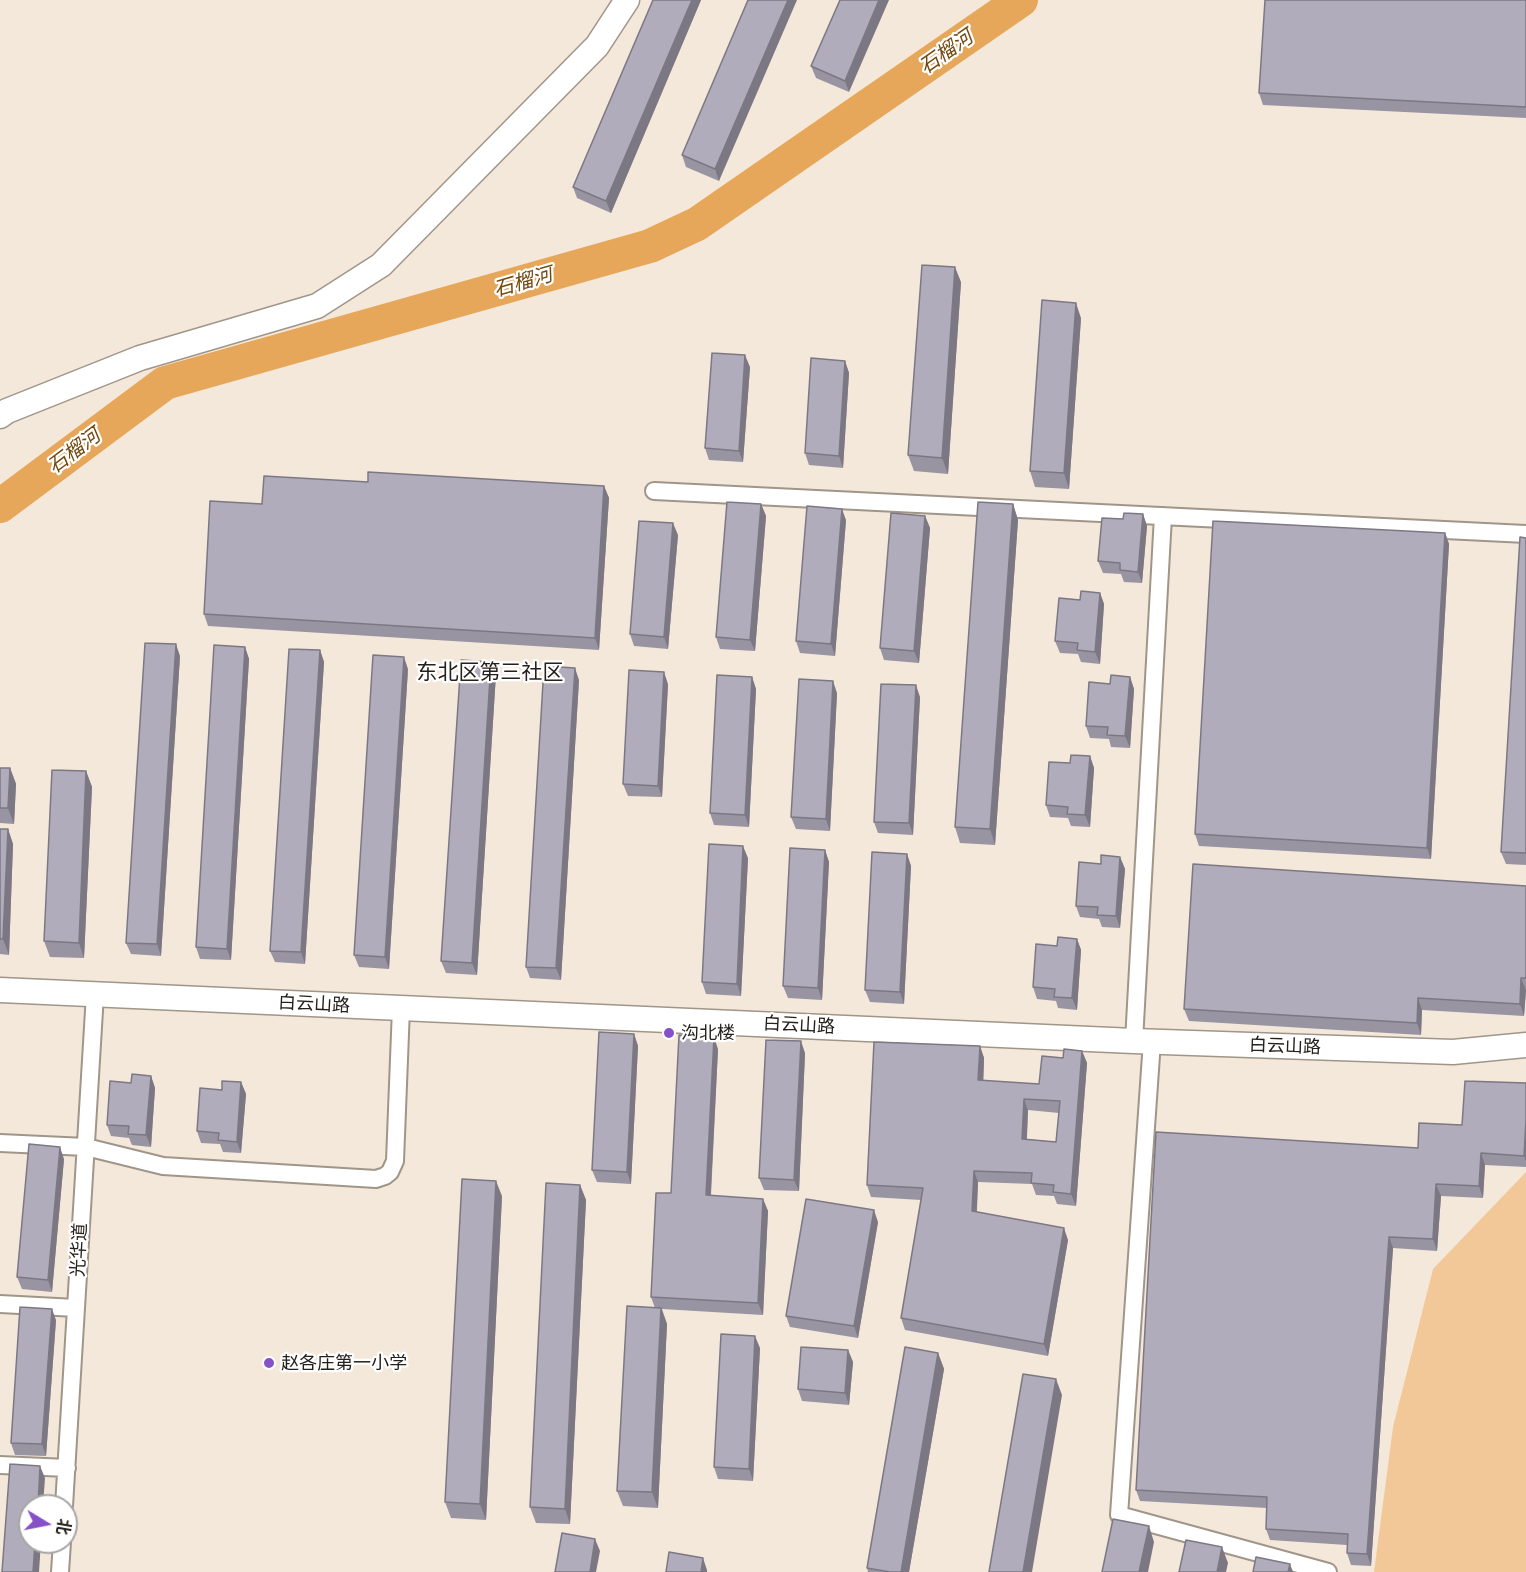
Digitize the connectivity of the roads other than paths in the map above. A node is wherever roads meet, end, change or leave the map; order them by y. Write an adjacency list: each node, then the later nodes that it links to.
1 (627, 0): 2 (street)
2 (0, 416)
3 (654, 491): 4 (street)
4 (1163, 516): 5 (street); 9 (street)
5 (1526, 534)
6 (0, 990): 7 (street, 白云山路)
7 (94, 994): 8 (street, 白云山路); 12 (street, 光华道)
8 (401, 1008): 9 (street, 白云山路); 12 (street)
9 (1143, 1041): 10 (street, 白云山路); 20 (street)
10 (1526, 1046)
11 (0, 1143): 12 (street)
12 (86, 1147): 14 (street, 光华道)
13 (0, 1304): 14 (street)
14 (76, 1308): 16 (street, 光华道)
15 (0, 1465): 16 (street)
16 (67, 1468): 17 (street, 光华道)
17 (65, 1494)
18 (61, 1554): 19 (street)
19 (60, 1572)
20 (1328, 1572)

